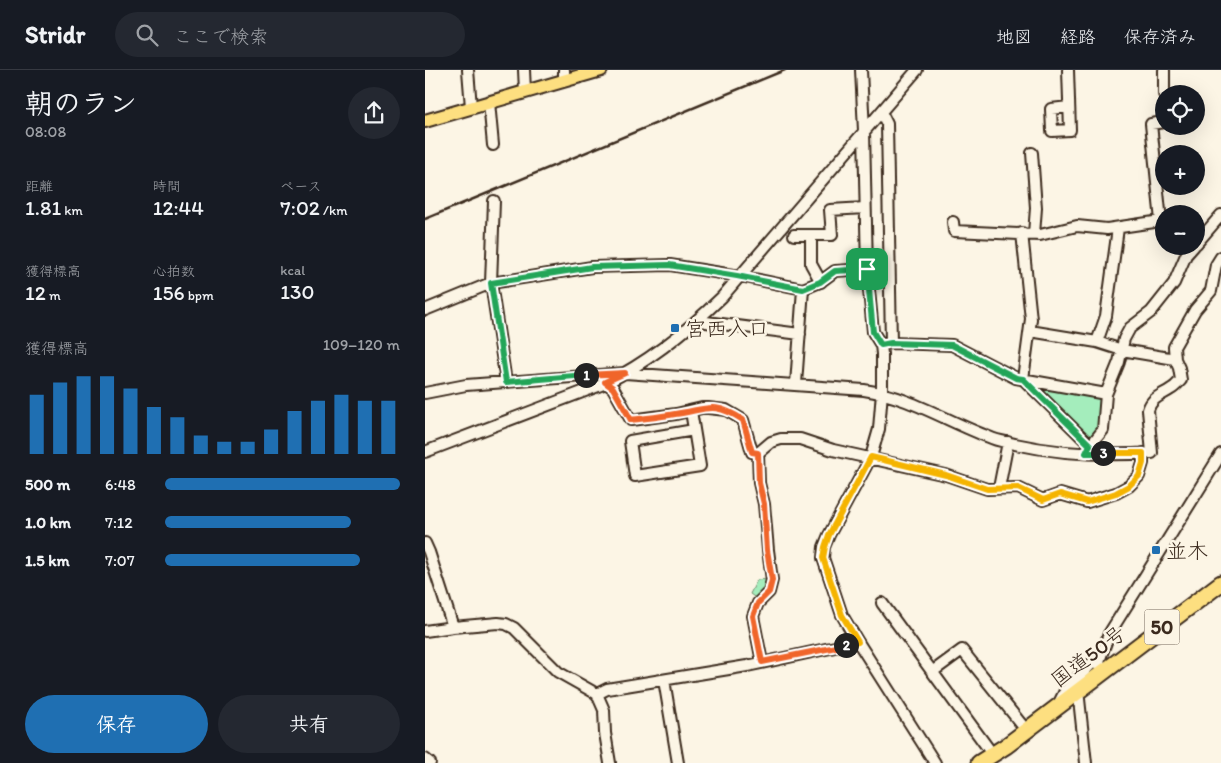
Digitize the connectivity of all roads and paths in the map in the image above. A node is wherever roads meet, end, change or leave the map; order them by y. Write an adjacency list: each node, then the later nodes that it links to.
1 (468, 70): 12 (street)
2 (524, 70): 10 (street)
3 (601, 70): 8 (main road)
4 (861, 70): 17 (street)
5 (917, 70): 14 (street)
6 (1069, 70): 13 (street)
7 (1163, 70): 9 (street)
8 (564, 75): 10 (main road)
9 (1164, 85)
10 (525, 91): 11 (main road)
11 (489, 102): 12 (main road); 18 (street)
12 (471, 107): 15 (main road)
13 (1069, 108)
14 (881, 112): 17 (street); 42 (street)
15 (425, 121)
16 (1155, 123): 24 (street)
17 (864, 132): 21 (street); 33 (street)
18 (493, 144)
19 (1033, 153): 27 (street)
20 (494, 201): 35 (street)
21 (865, 208): 29 (street); 32 (street)
22 (1221, 215): 26 (street)
23 (953, 222): 25 (street)
24 (1118, 228): 27 (street); 41 (street)
25 (1022, 233): 27 (street); 39 (street)
26 (1205, 233)
27 (1034, 234)
28 (794, 235): 29 (street)
29 (811, 235): 34 (street)
30 (1186, 255): 44 (street)
31 (1221, 257): 45 (street)
32 (867, 269): 34 (street); 43 (street)
33 (740, 276): 35 (street); 36 (street); 38 (street)
34 (821, 282): 36 (street)
35 (491, 283): 37 (street); 48 (street)
36 (803, 289): 40 (street)
37 (425, 310)
38 (699, 319): 40 (street); 46 (street)
39 (1030, 331): 41 (street); 47 (street)
40 (799, 334): 50 (street)
41 (1097, 342): 44 (street)
42 (891, 343): 43 (street); 47 (street)
43 (881, 345): 51 (street)
44 (1122, 350): 45 (street); 53 (street)
45 (1175, 359): 60 (street)
46 (625, 373): 48 (street); 49 (street); 50 (street)
47 (1023, 379): 53 (street); 57 (street)
48 (506, 382): 52 (street)
49 (605, 382): 54 (street); 58 (street)
50 (796, 384): 51 (street)
51 (882, 392): 56 (street); 62 (street)
52 (425, 393)
53 (1106, 394): 57 (street)
54 (691, 411): 55 (street); 59 (street)
55 (694, 430): 55 (street)
56 (1008, 442): 57 (street); 63 (street)
57 (1088, 449): 60 (street)
58 (425, 452)
59 (758, 453): 62 (street); 72 (street)
60 (1143, 453): 63 (street)
61 (1221, 454): 70 (street)
62 (871, 457): 63 (street); 69 (street)
63 (999, 488)
64 (425, 543): 67 (street)
65 (1221, 583): 71 (highway, 国道50号 / 50)
66 (882, 603): 73 (street)
67 (453, 627): 68 (street); 77 (street)
68 (425, 632)
69 (858, 642): 72 (street); 85 (street)
70 (1101, 651): 71 (street); 74 (street); 78 (street)
71 (1121, 658): 74 (highway, 国道50号 / 50)
72 (762, 662): 75 (street)
73 (932, 672): 79 (street); 80 (street)
74 (1103, 672): 76 (highway, 国道50号 / 50)
75 (665, 680): 77 (street); 84 (street)
76 (1078, 690): 78 (highway, 国道50号 / 50); 87 (street)
77 (597, 694): 83 (street)
78 (1058, 705): 79 (highway, 国道50号 / 50)
79 (1027, 730): 80 (highway, 国道50号 / 50)
80 (993, 754): 86 (highway, 国道50号 / 50)
81 (425, 759): 82 (street)
82 (430, 763)
83 (610, 763)
84 (678, 763)
85 (935, 763)
86 (979, 763)
87 (1086, 763)

